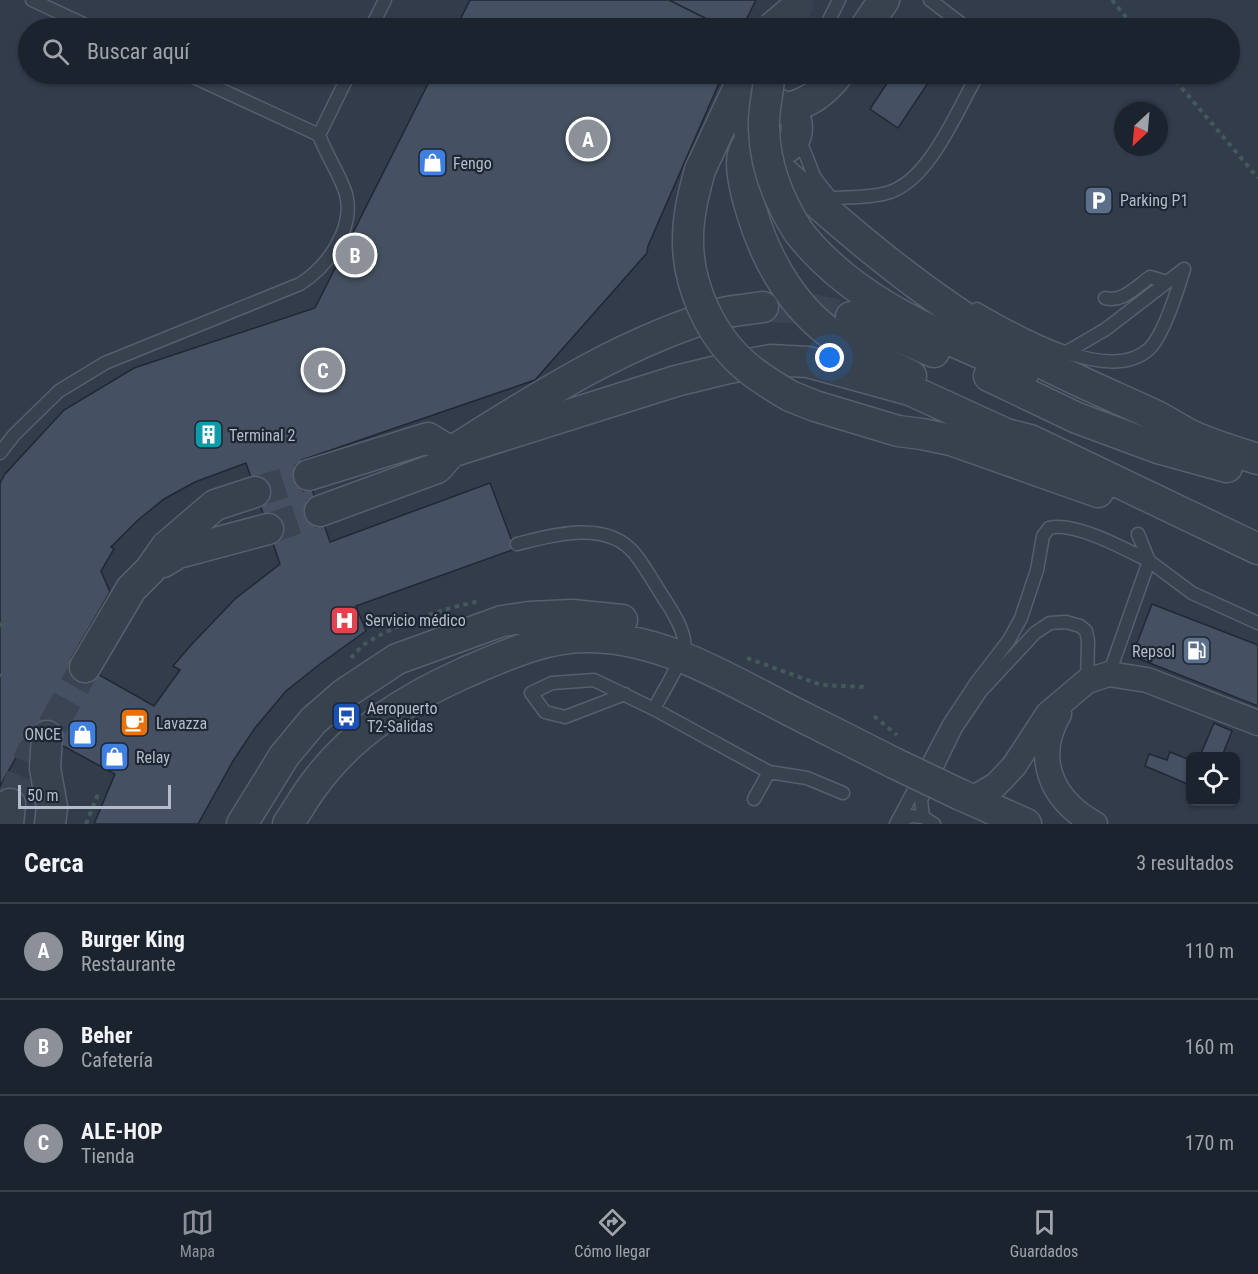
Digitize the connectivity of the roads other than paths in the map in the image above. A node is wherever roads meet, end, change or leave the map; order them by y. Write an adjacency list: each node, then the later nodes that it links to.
1 (32, 0): 6 (lane)
2 (385, 0): 7 (lane)
3 (839, 0): 8 (lane)
4 (884, 0): 9 (street)
5 (930, 0): 10 (lane)
6 (71, 18)
7 (376, 18)
8 (830, 18)
9 (872, 18)
10 (954, 18)
11 (209, 84): 18 (lane)
12 (344, 84): 18 (lane)
13 (740, 84): 36 (street, bridge)
14 (769, 84): 28 (street, bridge)
15 (829, 84): 17 (street)
16 (972, 84): 20 (lane)
17 (792, 122): 19 (street); 19 (street); 20 (lane)
18 (319, 135): 31 (lane)
19 (760, 145): 28 (street); 29 (street)
20 (840, 206): 21 (lane)
21 (931, 279)
22 (1167, 282): 23 (lane); 27 (lane); 27 (lane)
23 (1105, 298)
24 (965, 301): 27 (lane)
25 (763, 307): 30 (street)
26 (851, 317): 32 (street)
27 (1065, 353)
28 (1189, 434): 32 (street)
29 (1029, 440): 30 (street); 36 (street)
30 (451, 452): 33 (street); 35 (street)
31 (0, 453)
32 (1258, 461)
33 (309, 475)
34 (255, 492): 42 (street)
35 (320, 511)
36 (1182, 513): 40 (street)
37 (268, 529): 42 (street)
38 (1138, 534): 41 (lane)
39 (517, 544): 44 (lane)
40 (1258, 549)
41 (1149, 561): 43 (lane); 46 (lane); 60 (lane)
42 (150, 570): 45 (street)
43 (1258, 623)
44 (681, 657): 49 (lane); 54 (street, bridge); 58 (street); 59 (street)
45 (85, 667)
46 (1098, 677): 48 (street); 50 (street); 56 (lane)
47 (625, 694): 47 (lane); 49 (lane)
48 (1070, 697): 54 (street); 62 (street)
49 (654, 709): 52 (lane)
50 (1256, 722)
51 (47, 736): 57 (street)
52 (769, 772): 53 (lane); 55 (lane)
53 (843, 793)
54 (966, 797): 61 (street)
55 (754, 799)
56 (928, 821): 60 (lane)
57 (50, 824)
58 (242, 824)
59 (288, 824)
60 (897, 824)
61 (1026, 824)
62 (1095, 824)

